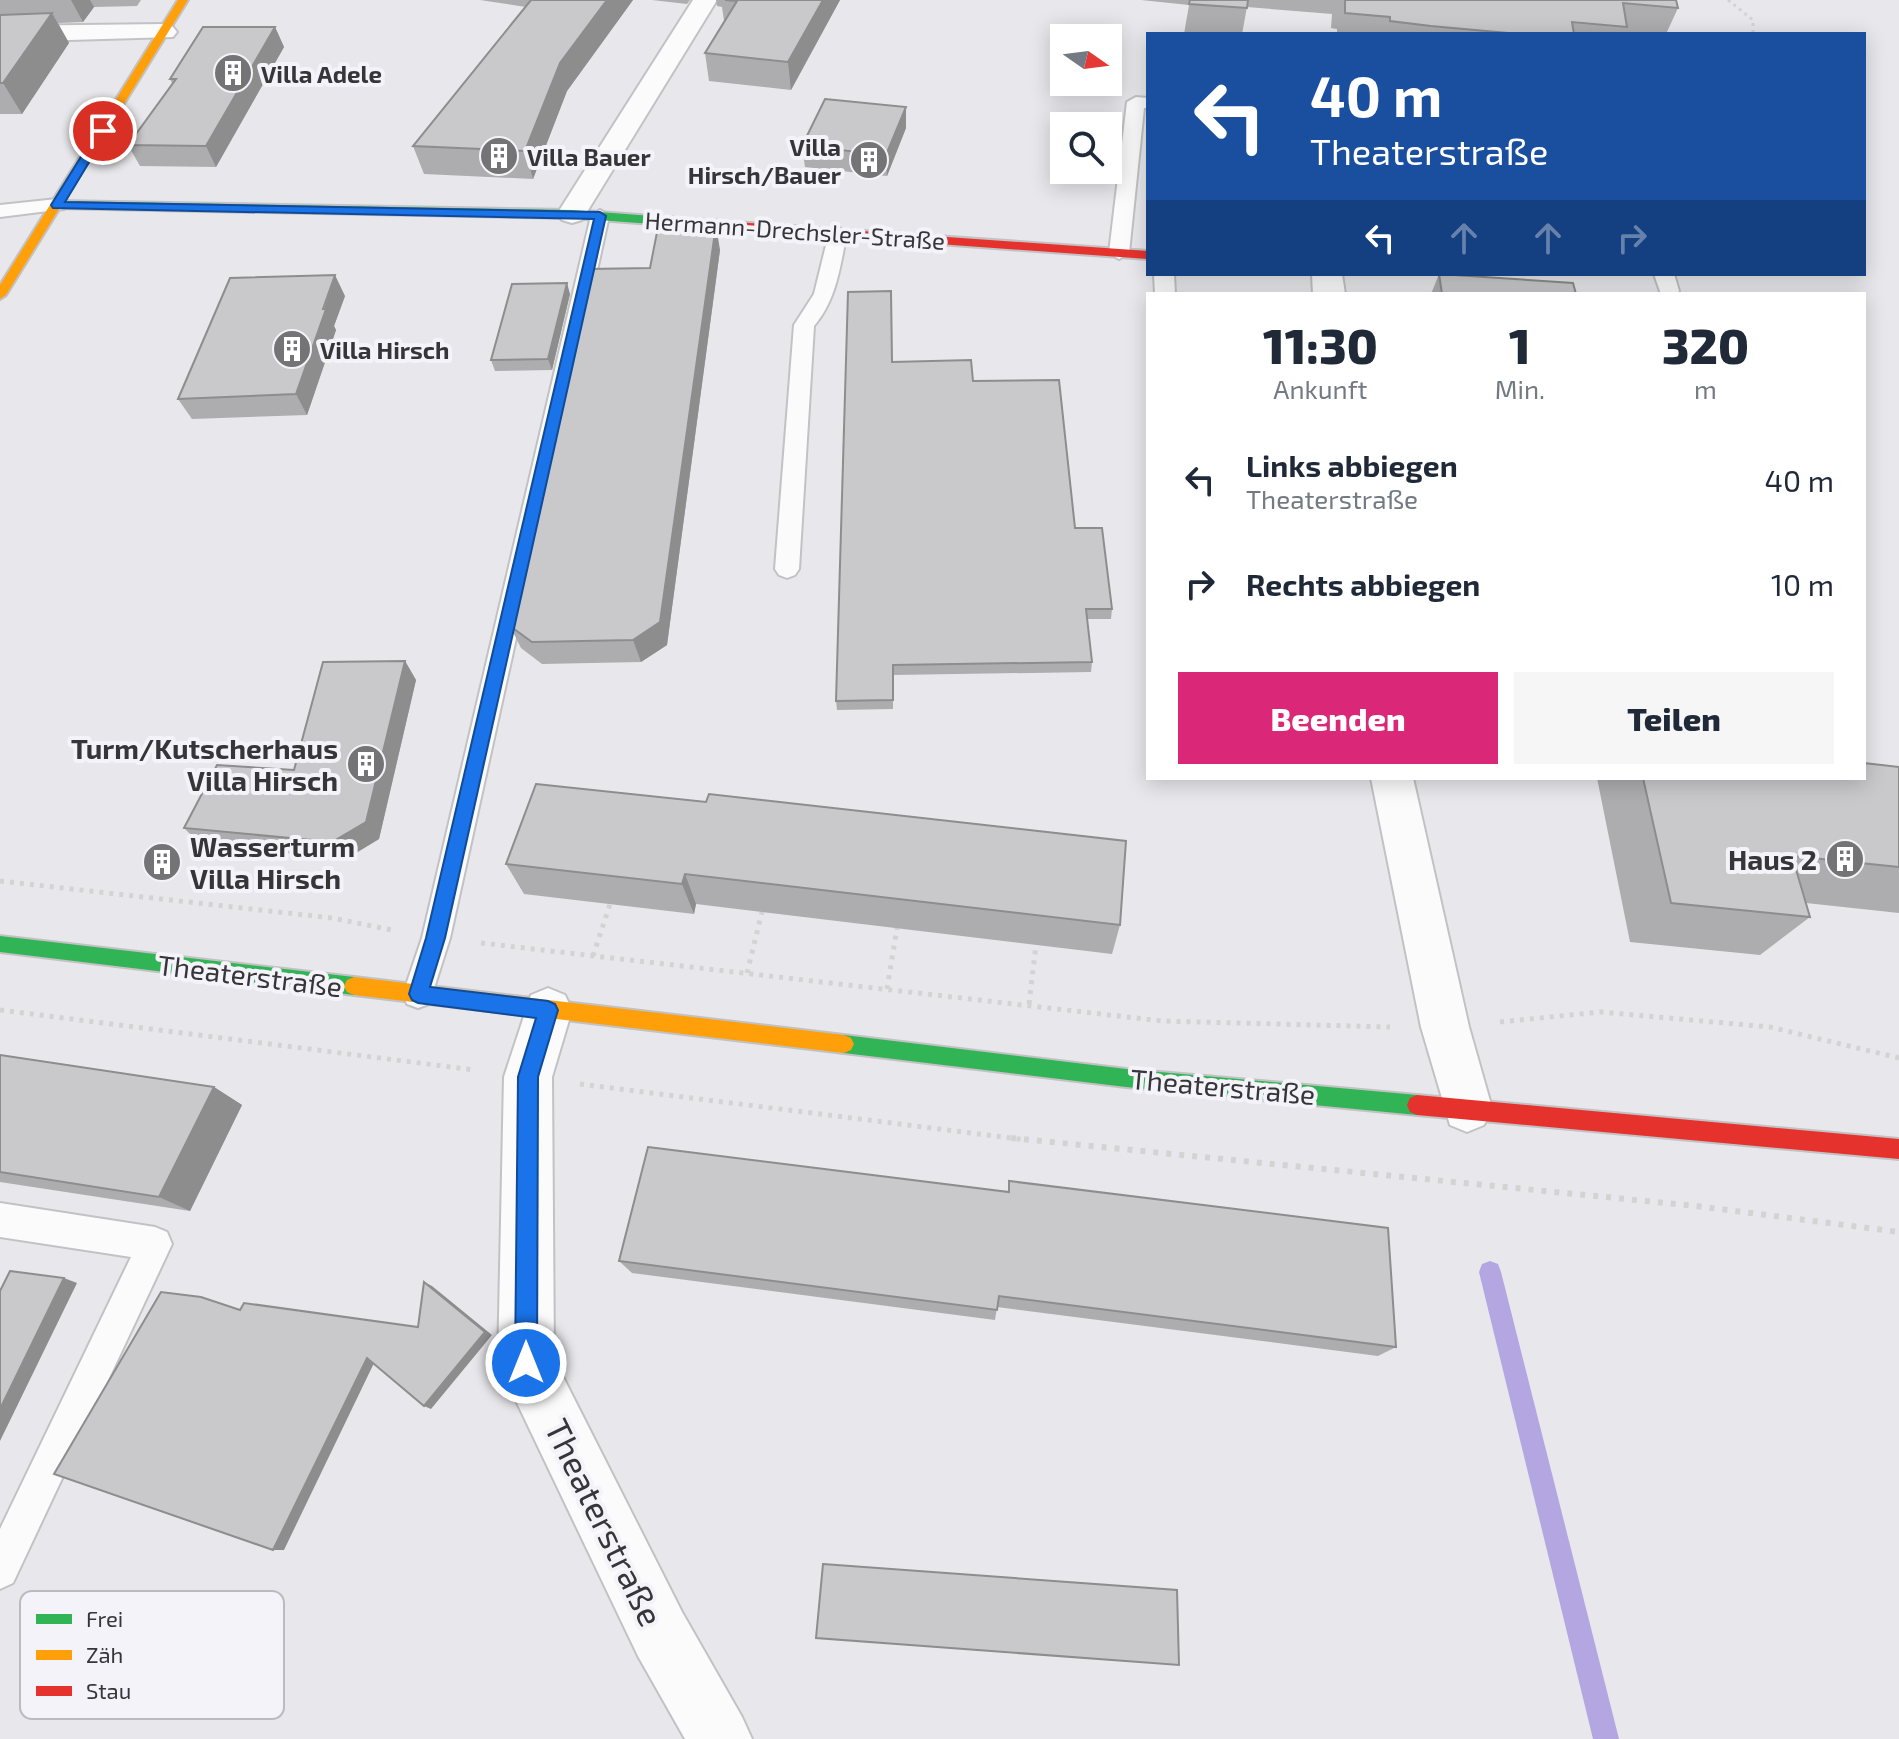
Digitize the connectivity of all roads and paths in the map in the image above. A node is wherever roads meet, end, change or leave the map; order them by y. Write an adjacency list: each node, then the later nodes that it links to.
1 (183, 0): 4 (main road)
2 (705, 0): 10 (street)
3 (1728, 0): 5 (path)
4 (164, 32): 6 (street); 8 (main road)
5 (1753, 32)
6 (0, 34)
7 (1146, 103): 13 (lane)
8 (57, 205): 9 (lane); 10 (main road, Hermann-Drechsler-Straße); 15 (main road)
9 (0, 211)
10 (572, 214): 11 (main road, Hermann-Drechsler-Straße)
11 (600, 216): 12 (main road, Hermann-Drechsler-Straße); 22 (lane)
12 (838, 233): 13 (main road, Hermann-Drechsler-Straße); 16 (lane)
13 (1119, 253): 14 (main road, Hermann-Drechsler-Straße)
14 (1146, 255)
15 (0, 295)
16 (787, 569)
17 (1392, 780): 32 (street)
18 (0, 881): 22 (path)
19 (610, 904): 25 (path)
20 (762, 912): 26 (path)
21 (897, 928): 27 (path)
22 (436, 938): 25 (path); 28 (lane)
23 (0, 944): 28 (main road, Theaterstraße)
24 (1036, 945): 29 (path)
25 (593, 956): 26 (path)
26 (747, 973): 27 (path)
27 (887, 989): 29 (path)
28 (418, 994): 31 (main road, Theaterstraße)
29 (1029, 1004): 32 (path)
30 (0, 1010): 34 (path)
31 (548, 1010): 34 (street, Theaterstraße); 35 (main road, Theaterstraße)
32 (1445, 1027): 33 (path); 35 (street)
33 (1899, 1058)
34 (528, 1077): 38 (path); 40 (street, Theaterstraße)
35 (1467, 1108): 36 (main road, Theaterstraße)
36 (1899, 1149)
37 (0, 1220): 39 (lane)
38 (1899, 1232)
39 (0, 1570)
40 (720, 1739)

